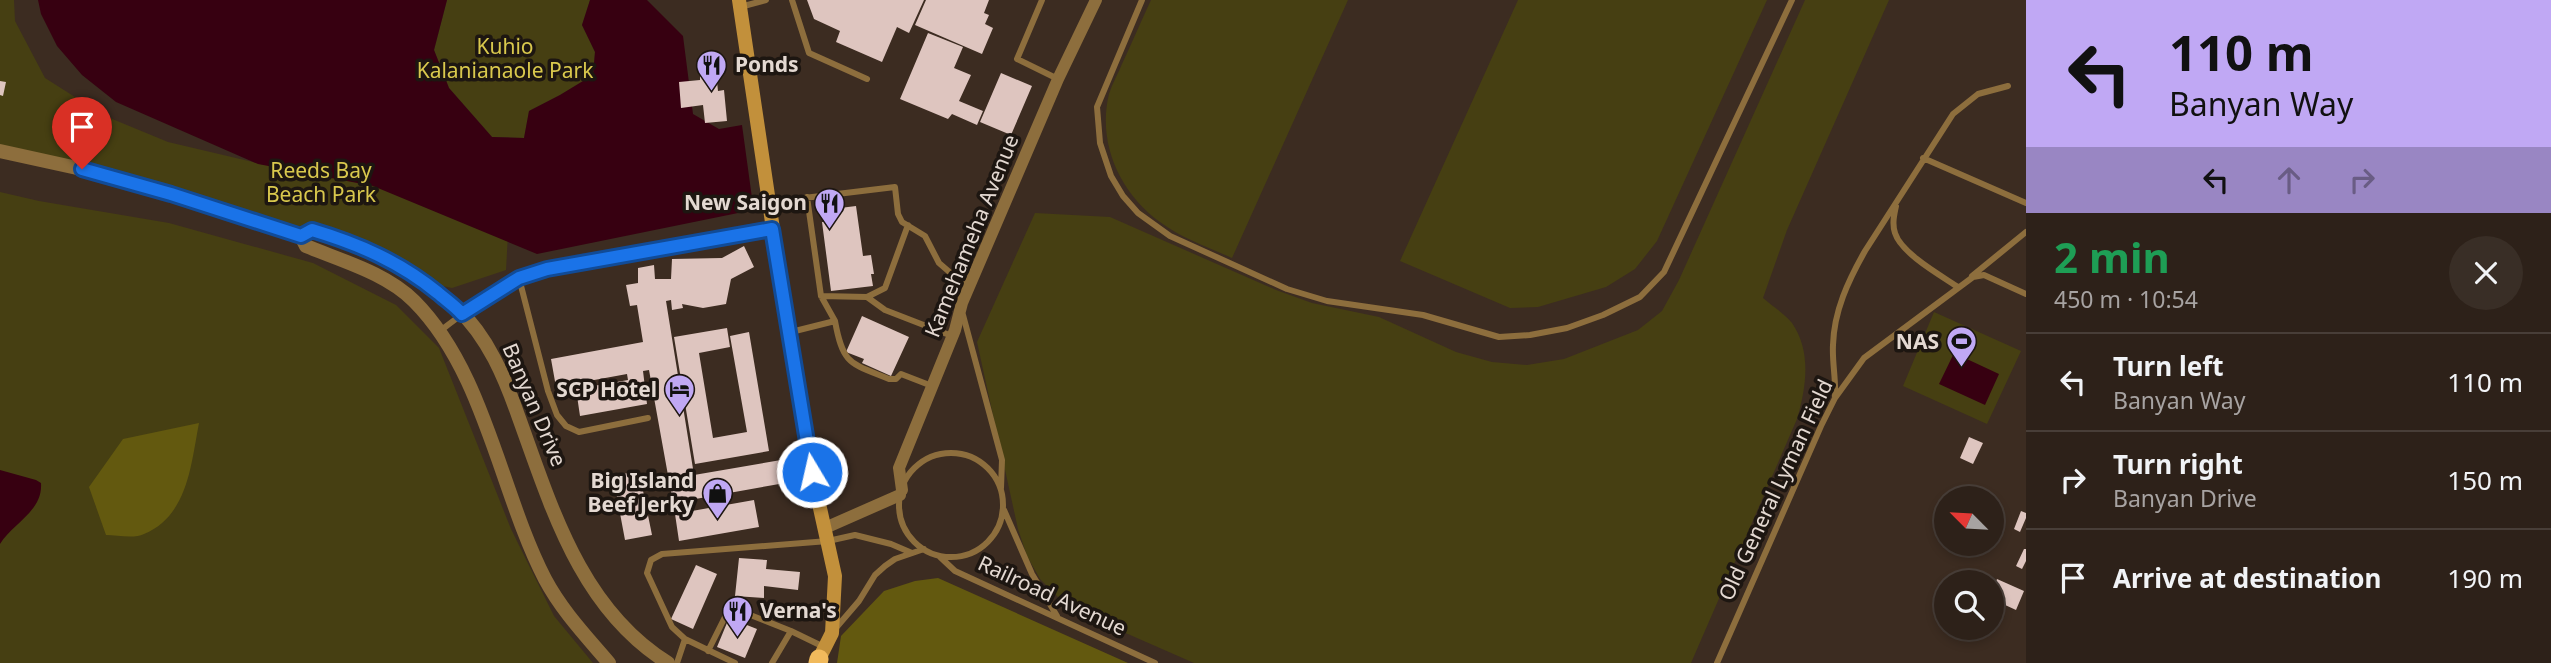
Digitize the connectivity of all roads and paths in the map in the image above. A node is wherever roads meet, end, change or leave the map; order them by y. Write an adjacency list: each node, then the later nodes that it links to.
1 (766, 0): 7 (lane)
2 (792, 0): 8 (lane)
3 (1042, 0): 9 (lane)
4 (1096, 0): 9 (street, Kamehameha Avenue)
5 (1142, 0): 6 (lane)
6 (1792, 0)
7 (740, 3): 15 (main road)
8 (867, 79)
9 (1058, 79): 23 (street, Kamehameha Avenue)
10 (2008, 86): 12 (lane)
11 (0, 151): 20 (street, Banyan Drive)
12 (1923, 158): 14 (lane); 16 (lane)
13 (807, 197): 15 (lane); 17 (lane); 25 (lane)
14 (1897, 200): 22 (lane); 34 (lane)
15 (769, 202): 18 (main road)
16 (2026, 203)
17 (908, 225): 23 (lane); 26 (lane)
18 (772, 229): 21 (lane); 31 (main road)
19 (2026, 232): 22 (lane, Old General Lyman Field)
20 (301, 236): 28 (street, Banyan Drive); 30 (street, Banyan Drive)
21 (519, 278): 28 (lane); 35 (lane)
22 (1960, 285): 24 (lane); 34 (lane, Old General Lyman Field)
23 (968, 288): 27 (street, Kamehameha Avenue)
24 (2026, 294)
25 (821, 296): 26 (lane); 29 (lane)
26 (867, 297): 32 (lane)
27 (962, 303): 32 (street, Kamehameha Avenue); 36 (lane)
28 (462, 314): 30 (lane); 50 (street, Banyan Drive)
29 (835, 321): 31 (lane); 33 (lane)
30 (439, 332): 49 (street, Banyan Drive)
31 (789, 333): 39 (main road)
32 (952, 336): 33 (street, Kamehameha Avenue)
33 (932, 386): 37 (street, Kamehameha Avenue)
34 (1835, 398): 55 (lane, Old General Lyman Field)
35 (648, 418)
36 (1001, 490): 37 (lane); 38 (lane)
37 (901, 493): 39 (street); 40 (lane)
38 (1003, 509): 42 (lane); 43 (lane)
39 (826, 535): 41 (lane); 45 (main road); 46 (lane)
40 (924, 549): 41 (lane); 42 (lane)
41 (912, 553): 45 (lane)
42 (937, 555): 43 (lane, Railroad Avenue)
43 (1058, 618): 54 (lane, Railroad Avenue)
44 (791, 631): 47 (lane); 48 (lane); 53 (lane)
45 (832, 633): 48 (main road)
46 (685, 639): 47 (lane); 51 (lane)
47 (708, 651): 52 (lane)
48 (819, 659)
49 (610, 663)
50 (668, 663)
51 (677, 663)
52 (735, 663)
53 (772, 663)
54 (1155, 663)
55 (1717, 663)

